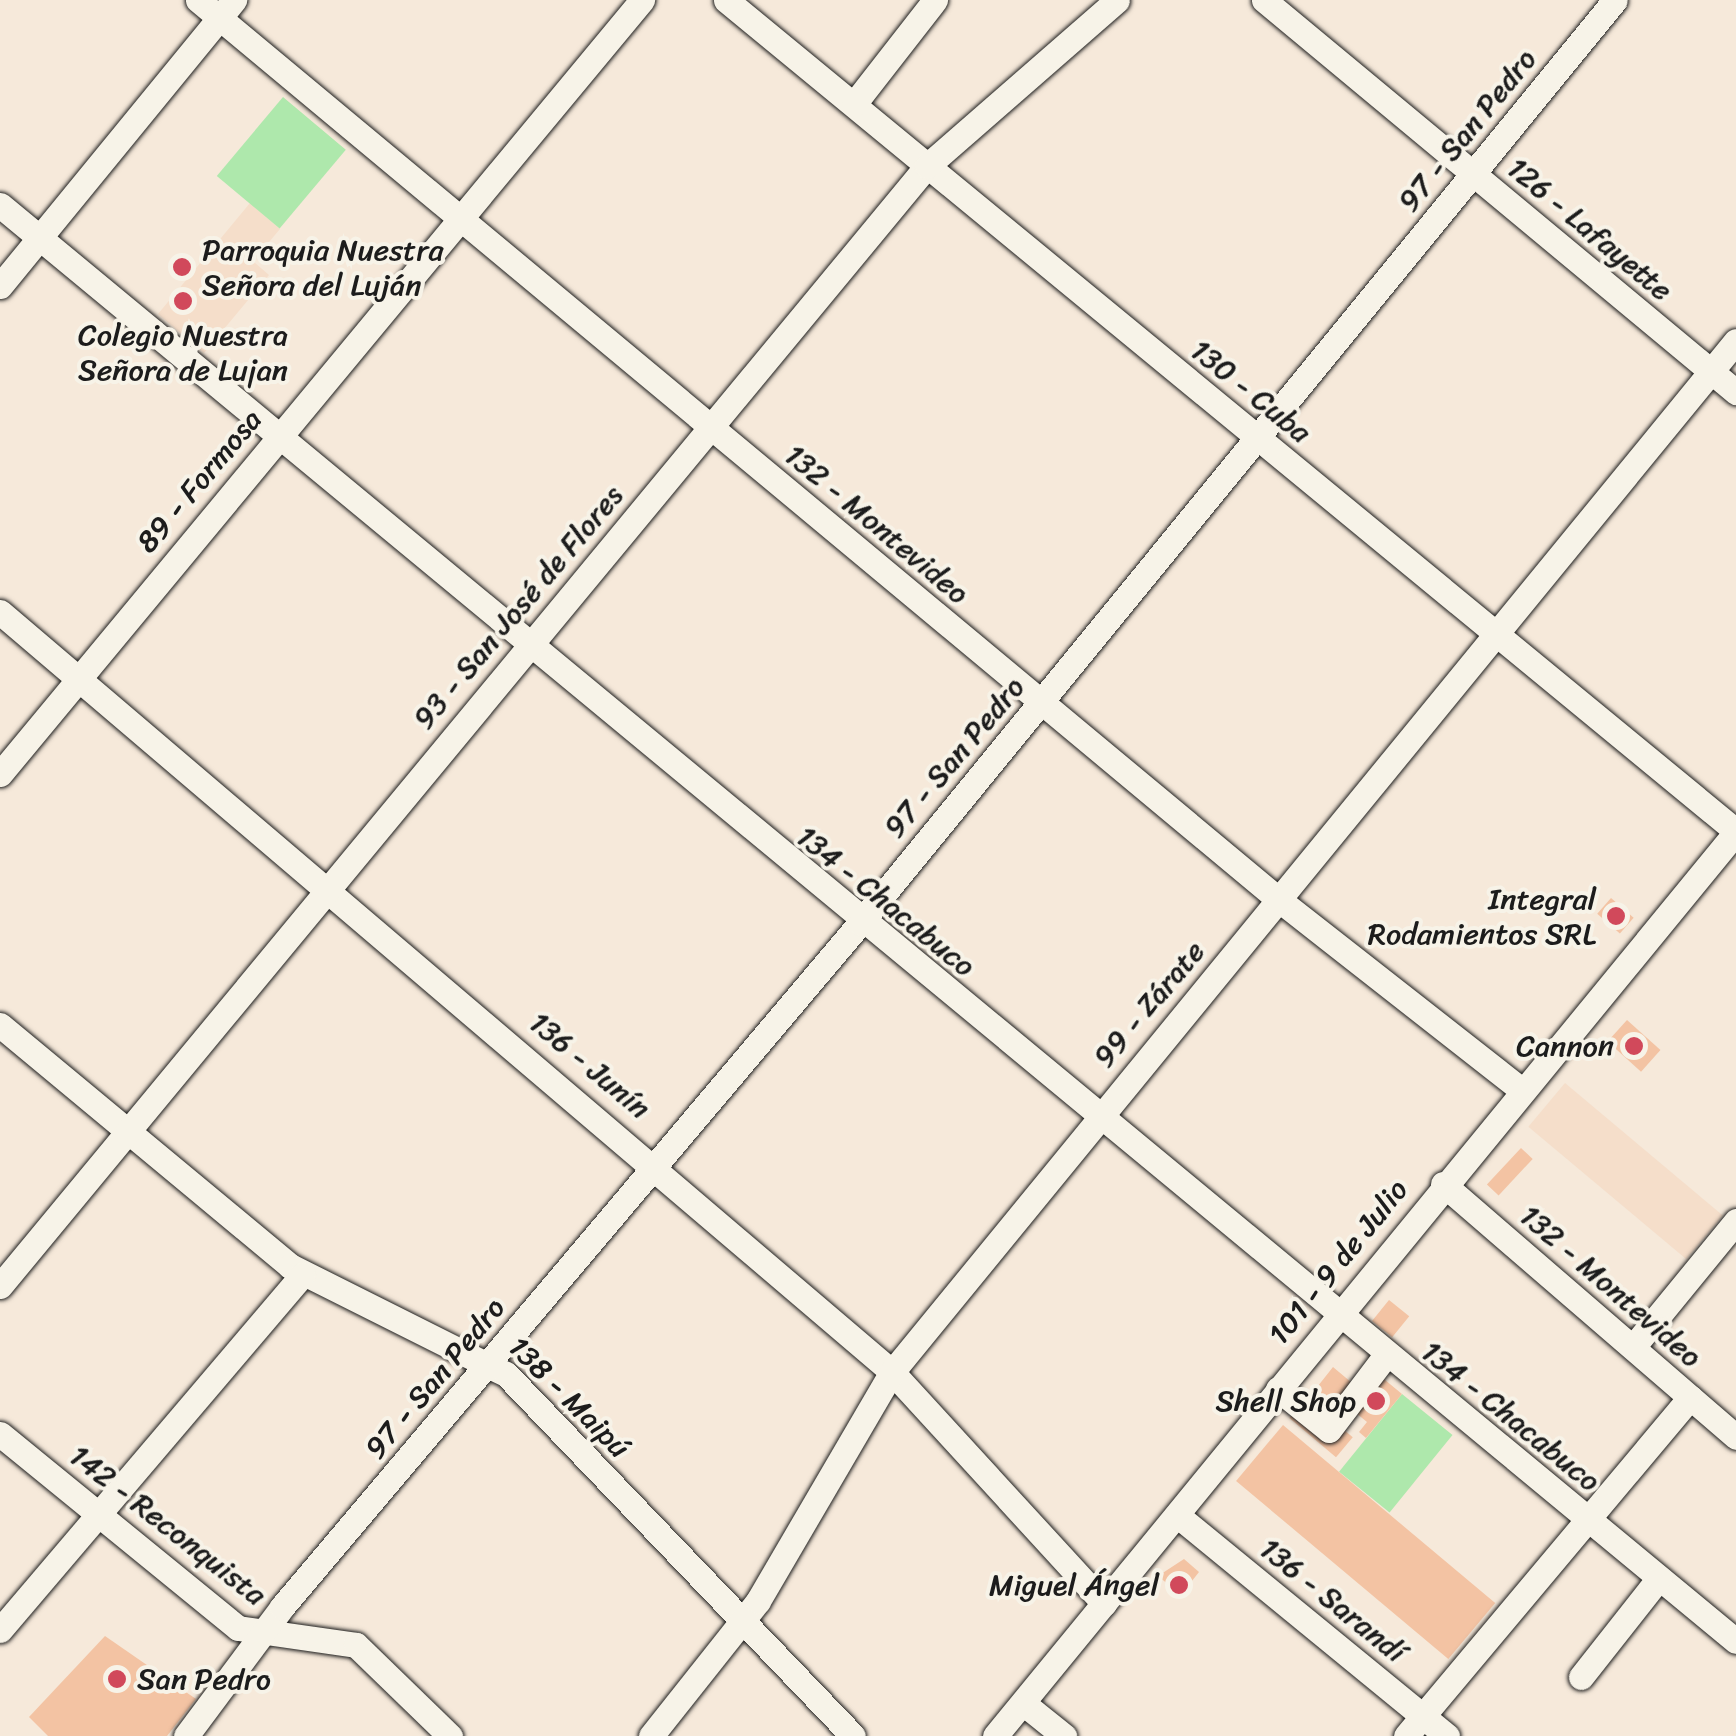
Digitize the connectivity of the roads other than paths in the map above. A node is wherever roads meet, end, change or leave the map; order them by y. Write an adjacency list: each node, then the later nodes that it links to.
1 (198, 0): 8 (street, 132 - Montevideo)
2 (642, 0): 13 (street, 89 - Formosa)
3 (726, 0): 9 (street, 130 - Cuba)
4 (935, 0): 9 (street)
5 (1117, 0): 10 (street, 93 - San José de Flores)
6 (1264, 0): 11 (street, 126 - Lafayette)
7 (1616, 0): 11 (street, 97 - San Pedro)
8 (227, 9): 13 (street, 132 - Montevideo); 14 (street)
9 (854, 104): 10 (street, 130 - Cuba)
10 (927, 166): 19 (street, 93 - San José de Flores); 21 (street, 130 - Cuba)
11 (1473, 175): 17 (street, 126 - Lafayette); 21 (street, 97 - San Pedro)
12 (0, 205): 14 (street, 134 - Chacabuco)
13 (462, 214): 19 (street, 132 - Montevideo); 20 (street, 89 - Formosa)
14 (39, 239): 15 (street); 20 (street, 134 - Chacabuco)
15 (0, 286)
16 (1736, 341): 17 (street, 99 - Zárate)
17 (1711, 371): 18 (street, 126 - Lafayette); 23 (street, 99 - Zárate)
18 (1736, 392)
19 (710, 428): 24 (street, 93 - San José de Flores); 26 (street, 132 - Montevideo)
20 (278, 437): 24 (street, 134 - Chacabuco); 25 (street, 89 - Formosa)
21 (1258, 439): 23 (street, 130 - Cuba); 26 (street, 97 - San Pedro)
22 (0, 612): 25 (street, 136 - Junín)
23 (1500, 637): 28 (street, 130 - Cuba); 30 (street, 99 - Zárate)
24 (526, 647): 29 (street, 93 - San José de Flores); 31 (street, 134 - Chacabuco)
25 (78, 678): 27 (street, 89 - Formosa); 29 (street, 136 - Junín)
26 (1042, 703): 30 (street, 132 - Montevideo); 31 (street, 97 - San Pedro)
27 (0, 774)
28 (1736, 831): 33 (street, 101 - 9 de Julio)
29 (327, 889): 35 (street, 93 - San José de Flores); 36 (street, 136 - Junín)
30 (1278, 900): 33 (street, 132 - Montevideo); 34 (street, 99 - Zárate)
31 (860, 923): 34 (street, 134 - Chacabuco); 36 (street, 97 - San Pedro)
32 (0, 1025): 35 (street, 138 - Maipú)
33 (1522, 1090): 37 (street, 101 - 9 de Julio)
34 (1098, 1116): 41 (street, 134 - Chacabuco); 45 (street, 99 - Zárate)
35 (127, 1127): 39 (street, 138 - Maipú); 40 (street, 93 - San José de Flores)
36 (656, 1163): 44 (street, 97 - San Pedro); 45 (street, 136 - Junín)
37 (1443, 1184): 41 (street, 101 - 9 de Julio); 42 (street, 132 - Montevideo)
38 (1736, 1221): 42 (street)
39 (303, 1274): 44 (street, 138 - Maipú); 50 (street)
40 (0, 1286)
41 (1338, 1317): 43 (street, 134 - Chacabuco); 46 (street, 101 - 9 de Julio)
42 (1632, 1347): 47 (street, 132 - Montevideo)
43 (1386, 1356): 46 (street); 52 (street, 134 - Chacabuco)
44 (493, 1363): 55 (street, 138 - Maipú); 57 (street, 97 - San Pedro)
45 (892, 1372): 54 (street, 136 - Junín); 55 (street, 99 - Zárate)
46 (1278, 1389): 51 (street, 101 - 9 de Julio)
47 (1690, 1397): 49 (street, 132 - Montevideo); 52 (street)
48 (0, 1434): 50 (street, 142 - Reconquista)
49 (1736, 1437)
50 (95, 1513): 56 (street); 57 (street, 142 - Reconquista)
51 (1177, 1515): 54 (street, 101 - 9 de Julio); 61 (street, 136 - Sarandí)
52 (1587, 1519): 53 (street, 134 - Chacabuco); 61 (street)
53 (1659, 1578): 58 (street, 134 - Chacabuco); 59 (street)
54 (1104, 1603): 60 (street, 101 - 9 de Julio)
55 (742, 1624): 64 (street, 99 - Zárate); 65 (street, 138 - Maipú)
56 (0, 1630)
57 (264, 1633): 62 (street, 97 - San Pedro); 63 (street, 142 - Reconquista)
58 (1736, 1641)
59 (1581, 1677)
60 (1023, 1703): 66 (street, 101 - 9 de Julio); 67 (street)
61 (1414, 1726): 68 (street, 136 - Sarandí)
62 (186, 1736)
63 (450, 1736)
64 (651, 1736)
65 (853, 1736)
66 (995, 1736)
67 (1064, 1736)
68 (1447, 1736)

